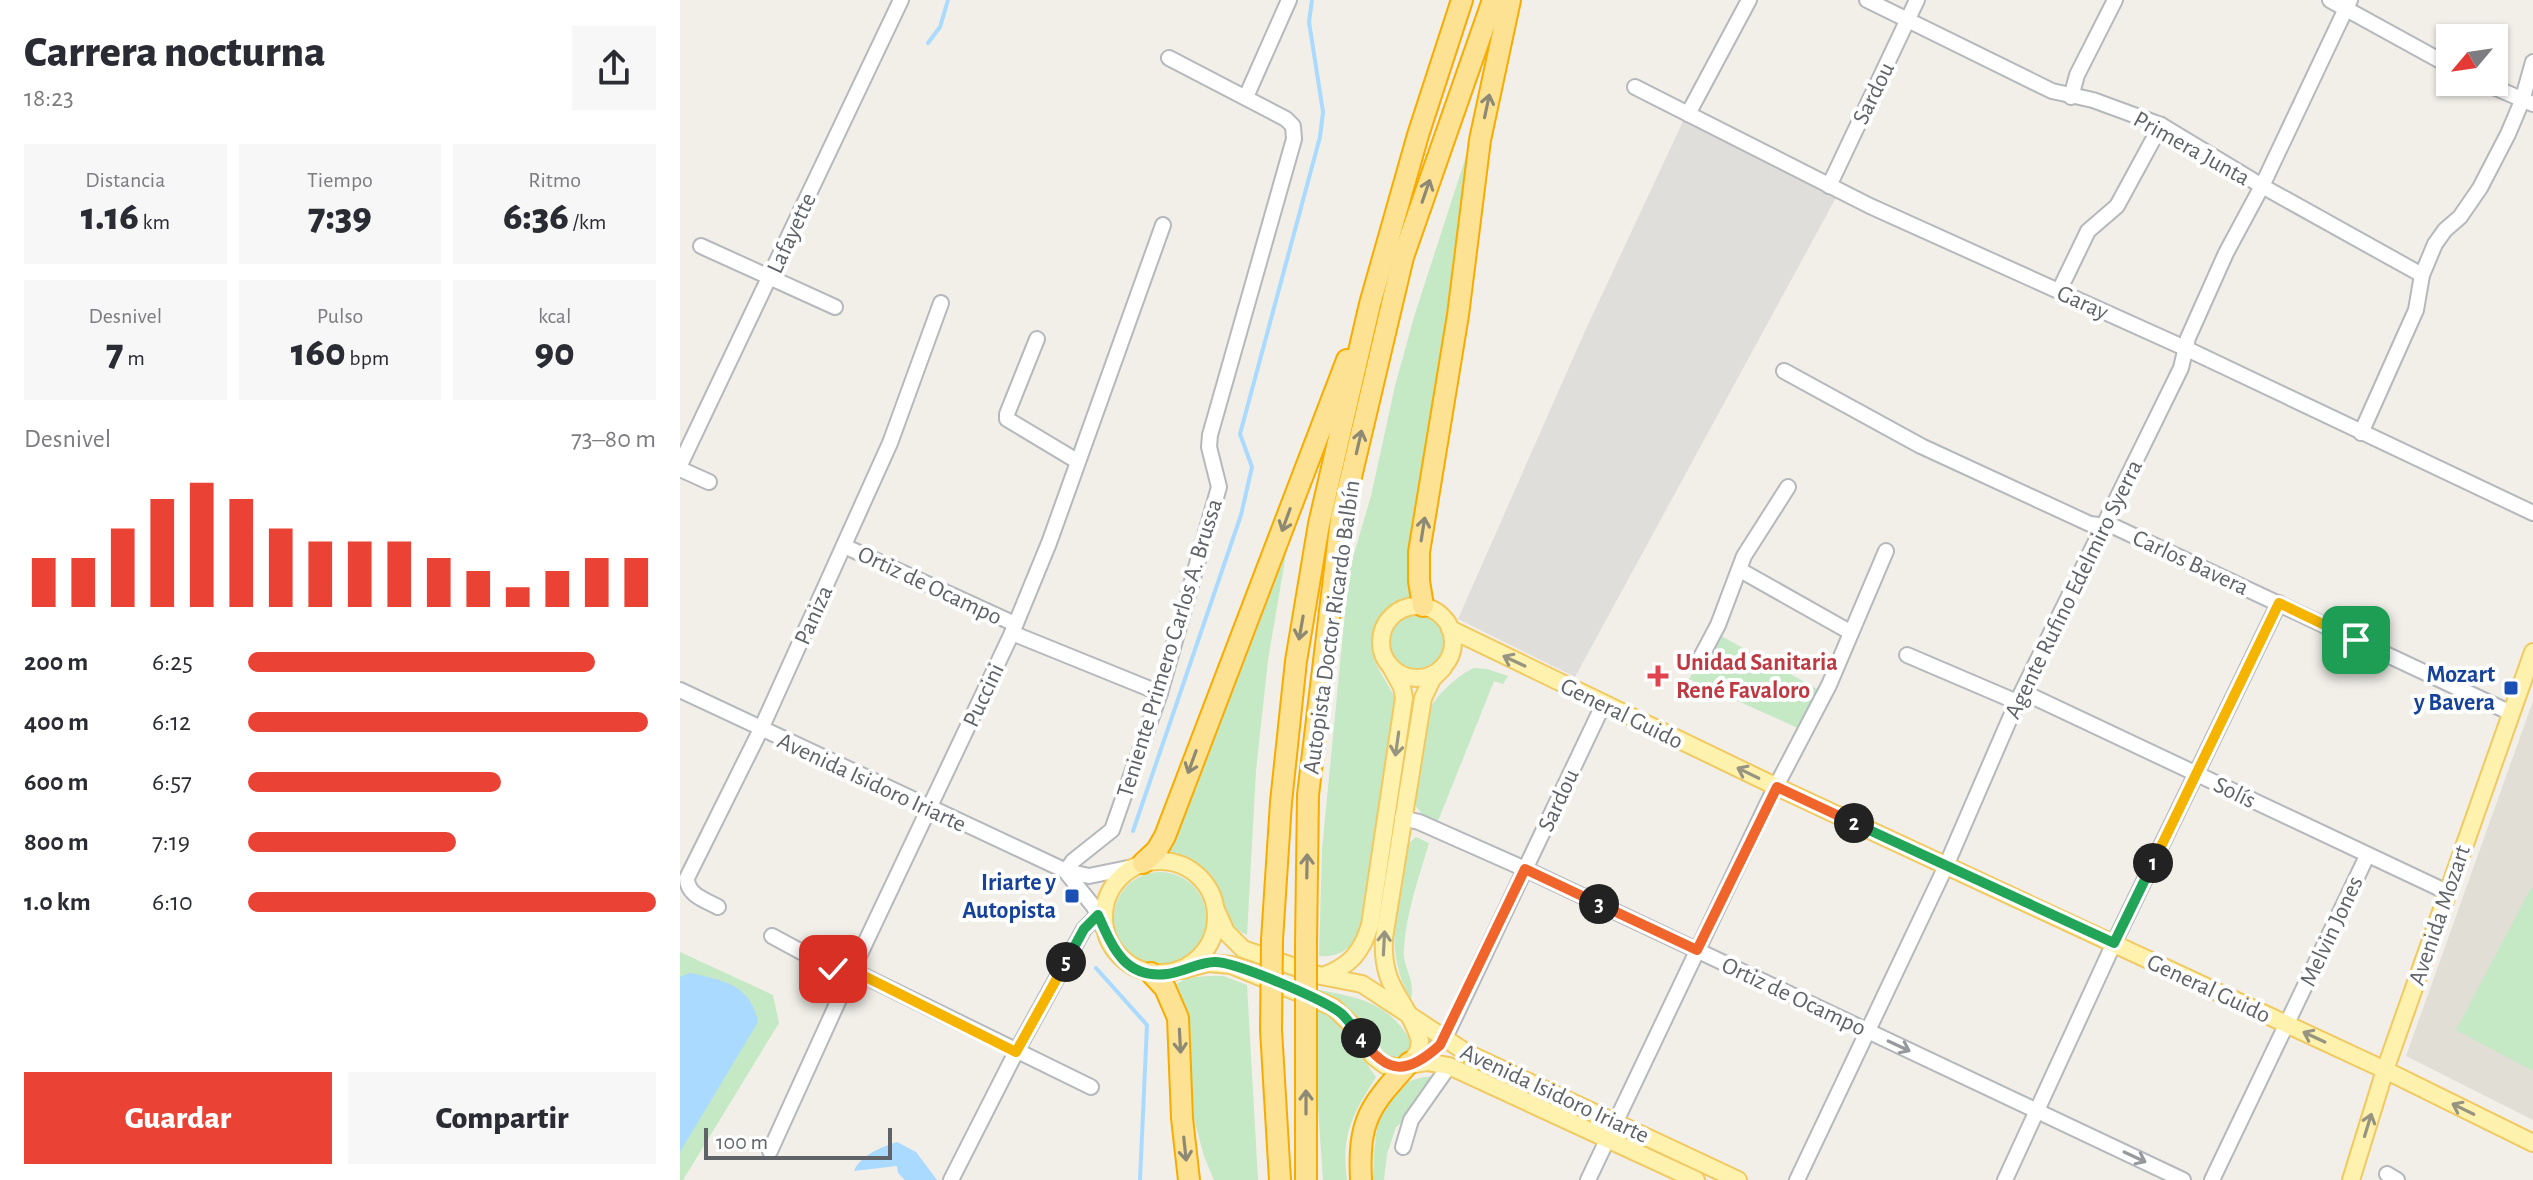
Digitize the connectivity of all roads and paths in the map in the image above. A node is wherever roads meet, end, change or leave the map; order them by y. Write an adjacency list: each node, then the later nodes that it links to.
1 (901, 0): 28 (street, Lafayette)
2 (1289, 0): 18 (street)
3 (1462, 0): 31 (highway, Autopista Doctor Ricardo Balbín)
4 (1493, 0): 100 (highway, Autopista Doctor Ricardo Balbín, one-way to 4, bridge)
5 (1510, 0): 47 (highway, one-way to 5)
6 (1749, 0): 21 (street)
7 (1867, 0): 12 (street, Primera Junta)
8 (1917, 0): 12 (street, Sardou)
9 (2115, 0): 19 (street)
10 (2330, 0): 11 (street)
11 (2348, 4): 13 (street); 24 (street, Agente Rufino Edelmiro Syerra)
12 (1908, 20): 19 (street, Primera Junta); 23 (street, Sardou)
13 (2436, 57)
14 (1169, 58): 18 (street, Teniente Primero Carlos A. Brussa)
15 (2533, 62): 20 (street)
16 (1635, 87): 21 (street, Garay)
17 (2508, 94): 20 (street)
18 (1246, 97): 57 (street, Teniente Primero Carlos A. Brussa)
19 (2071, 97): 22 (street, Primera Junta)
20 (2528, 103): 27 (street)
21 (1688, 114): 23 (street, Garay)
22 (2161, 125): 24 (street, Primera Junta); 29 (street)
23 (1829, 186): 29 (street, Garay)
24 (2262, 186): 27 (street, Primera Junta); 34 (street, Agente Rufino Edelmiro Syerra)
25 (1163, 225): 37 (street, Puccini)
26 (701, 246): 28 (street)
27 (2422, 275): 36 (street)
28 (770, 277): 32 (street); 38 (street, Lafayette)
29 (2059, 291): 34 (street, Garay)
30 (941, 303): 43 (street, Paniza)
31 (1370, 304): 67 (highway, one-way to 67); 99 (highway, Autopista Doctor Ricardo Balbín, one-way to 99, bridge)
32 (835, 307)
33 (1037, 339): 37 (street)
34 (2187, 349): 36 (street, Garay); 42 (street, Agente Rufino Edelmiro Syerra)
35 (1784, 371): 42 (street, Carlos Bavera)
36 (2361, 433): 41 (street, Garay)
37 (1077, 461): 48 (street, Puccini)
38 (680, 467): 39 (street)
39 (709, 482)
40 (1788, 487): 45 (street)
41 (2533, 513)
42 (2103, 525): 46 (street, Carlos Bavera); 58 (street, Agente Rufino Edelmiro Syerra)
43 (844, 546): 48 (street, Ortiz de Ocampo); 61 (street, Paniza)
44 (1886, 551): 50 (street)
45 (1740, 570): 50 (street); 53 (street)
46 (2279, 603): 60 (street, Carlos Bavera); 62 (street)
47 (1423, 606): 49 (main road); 55 (main road)
48 (1014, 628): 57 (street, Ortiz de Ocampo); 64 (street, Puccini)
49 (1450, 629): 54 (main road); 59 (main road, General Guido, one-way to 49)
50 (1850, 632): 63 (street)
51 (2533, 652): 60 (main road, Avenida Mozart)
52 (1907, 655): 58 (street, Solís)
53 (1701, 657)
54 (1443, 668): 55 (main road); 65 (main road)
55 (1392, 669): 81 (main road, one-way to 81)
56 (680, 690): 61 (street, Avenida Isidoro Iriarte)
57 (1160, 693): 70 (street, Teniente Primero Carlos A. Brussa)
58 (2020, 697): 62 (street, Solís); 68 (street, Agente Rufino Edelmiro Syerra)
59 (1604, 703): 63 (main road, General Guido, one-way to 59); 69 (street, Sardou)
60 (2511, 713): 71 (main road, Avenida Mozart)
61 (761, 729): 64 (street, Avenida Isidoro Iriarte); 72 (street, Paniza)
62 (2197, 774): 66 (street, Solís); 76 (street)
63 (1777, 787): 68 (main road, General Guido); 77 (street)
64 (929, 808): 70 (street, Avenida Isidoro Iriarte); 79 (street, Puccini)
65 (1402, 818): 69 (street, Ortiz de Ocampo); 82 (main road, one-way to 65)
66 (2367, 856): 71 (street, Solís); 83 (street, Melvin Jones)
67 (1138, 865): 70 (street, Avenida Isidoro Iriarte); 73 (main road); 74 (main road)
68 (1946, 866): 76 (main road, General Guido); 84 (street, Agente Rufino Edelmiro Syerra)
69 (1525, 869): 77 (street, Ortiz de Ocampo); 85 (street, Sardou)
70 (1066, 871): 74 (street, Avenida Isidoro Iriarte)
71 (2447, 892): 90 (main road, Avenida Mozart)
72 (718, 907)
73 (1216, 910): 78 (main road); 81 (main road, Avenida Isidoro Iriarte)
74 (1101, 922): 80 (main road); 86 (street)
75 (772, 936): 79 (street)
76 (2114, 943): 83 (main road, General Guido); 92 (street)
77 (1697, 950): 84 (street, Ortiz de Ocampo); 93 (street)
78 (1182, 970): 80 (main road); 88 (main road, Avenida Isidoro Iriarte)
79 (851, 973): 86 (street); 96 (street, Puccini)
80 (1151, 973): 98 (highway, one-way to 98)
81 (1321, 976): 82 (main road, Avenida Isidoro Iriarte)
82 (1408, 1016): 85 (main road, Avenida Isidoro Iriarte); 88 (main road)
83 (2288, 1024): 90 (main road, General Guido, one-way to 83); 108 (street, Melvin Jones)
84 (1866, 1030): 92 (street, Ortiz de Ocampo, one-way to 92); 105 (street, Agente Rufino Edelmiro Syerra)
85 (1444, 1040): 87 (main road, Avenida Isidoro Iriarte); 88 (street, Sardou)
86 (1016, 1052): 91 (street); 97 (street)
87 (1467, 1053): 89 (main road); 93 (main road, Avenida Isidoro Iriarte)
88 (1414, 1062): 89 (main road, Avenida Isidoro Iriarte); 101 (highway)
89 (1454, 1068): 93 (main road, Avenida Isidoro Iriarte); 95 (street)
90 (2385, 1070): 94 (main road, General Guido, one-way to 90); 109 (main road, Avenida Mozart, one-way to 90)
91 (1091, 1087)
92 (2038, 1111): 106 (street); 107 (street, Ortiz de Ocampo, one-way to 107)
93 (1611, 1130): 102 (street); 103 (main road, Avenida Isidoro Iriarte); 104 (main road, Avenida Isidoro Iriarte)
94 (2533, 1143)
95 (1403, 1147)
96 (770, 1151)
97 (951, 1180)
98 (1189, 1180)
99 (1280, 1180)
100 (1306, 1180)
101 (1361, 1180)
102 (1588, 1180)
103 (1696, 1180)
104 (1738, 1180)
105 (1797, 1180)
106 (2005, 1180)
107 (2183, 1180)
108 (2212, 1180)
109 (2351, 1180)

